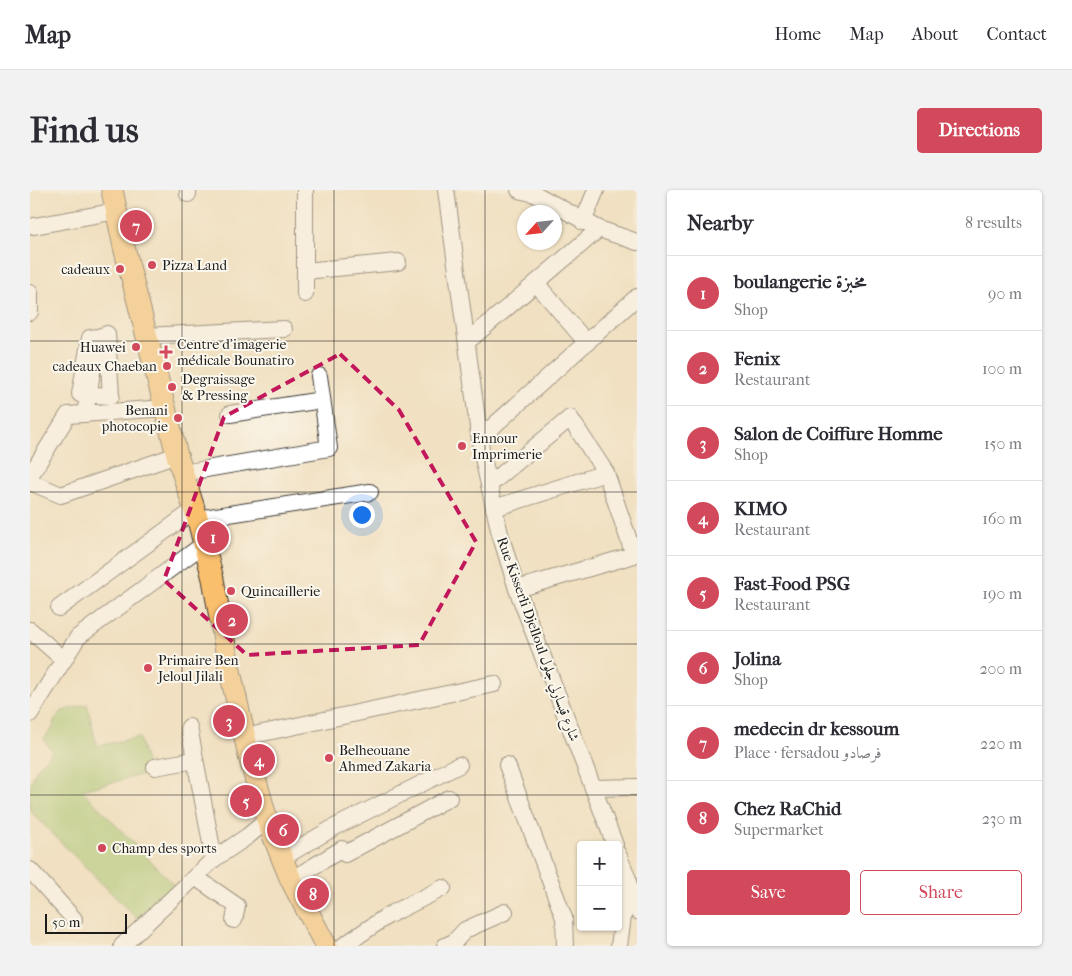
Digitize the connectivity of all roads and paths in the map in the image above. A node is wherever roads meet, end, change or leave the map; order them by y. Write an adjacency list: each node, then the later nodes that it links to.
1 (305, 190): 11 (street)
2 (448, 190): 20 (street, Rue Kisserli Djelloul شارع قيسارلي جلول)
3 (519, 190): 6 (street)
4 (596, 190): 6 (street)
5 (115, 200): 7 (street); 18 (main road)
6 (582, 222): 8 (street)
7 (34, 226)
8 (598, 229): 9 (street); 12 (street)
9 (637, 242)
10 (398, 262): 11 (street)
11 (305, 271): 14 (street)
12 (536, 283): 20 (street); 21 (street)
13 (30, 294): 16 (street)
14 (305, 294)
15 (637, 297): 21 (street)
16 (30, 312)
17 (284, 329): 18 (street)
18 (146, 336): 25 (main road)
19 (80, 338): 28 (street)
20 (467, 342): 29 (street, Rue Kisserli Djelloul شارع قيسارلي جلول)
21 (587, 343): 29 (street)
22 (319, 376): 24 (street)
23 (88, 395): 23 (street); 26 (street)
24 (322, 400): 27 (street); 30 (street)
25 (165, 408): 26 (street); 30 (main road)
26 (85, 414): 28 (street)
27 (230, 414)
28 (68, 415): 32 (street)
29 (480, 438): 34 (street, Rue Kisserli Djelloul شارع قيسارلي جلول)
30 (180, 464): 33 (street); 37 (main road)
31 (606, 473): 34 (street); 36 (street); 39 (street)
32 (30, 476)
33 (30, 482)
34 (489, 485): 36 (street, Rue Kisserli Djelloul شارع قيسارلي جلول)
35 (370, 492): 37 (street)
36 (494, 508): 39 (street, Rue Kisserli Djelloul شارع قيسارلي جلول)
37 (196, 514): 38 (main road); 40 (street)
38 (204, 544): 42 (street); 46 (main road)
39 (517, 589): 52 (street, Rue Kisserli Djelloul شارع قيسارلي جلول)
40 (59, 608)
41 (30, 630): 42 (street)
42 (64, 660): 44 (street)
43 (494, 684): 46 (street)
44 (30, 714)
45 (189, 727): 47 (street)
46 (244, 737): 54 (main road)
47 (195, 760): 50 (street); 57 (street)
48 (507, 764): 72 (street)
49 (459, 765): 56 (street)
50 (155, 768)
51 (637, 787): 52 (street)
52 (593, 788): 55 (street, Rue Kisserli Djelloul شارع قيسارلي جلول)
53 (449, 798): 62 (street)
54 (267, 820): 56 (main road); 57 (street)
55 (613, 841)
56 (282, 858): 62 (main road)
57 (214, 859): 61 (street)
58 (622, 860): 60 (street)
59 (30, 870): 66 (street)
60 (630, 872): 64 (street); 73 (street)
61 (194, 877): 67 (street); 70 (street)
62 (291, 880): 68 (main road)
63 (442, 888): 71 (street)
64 (637, 911)
65 (505, 912): 69 (street)
66 (74, 919)
67 (234, 920)
68 (319, 941)
69 (452, 945)
70 (122, 946)
71 (342, 946)
72 (565, 946)
73 (619, 946)

